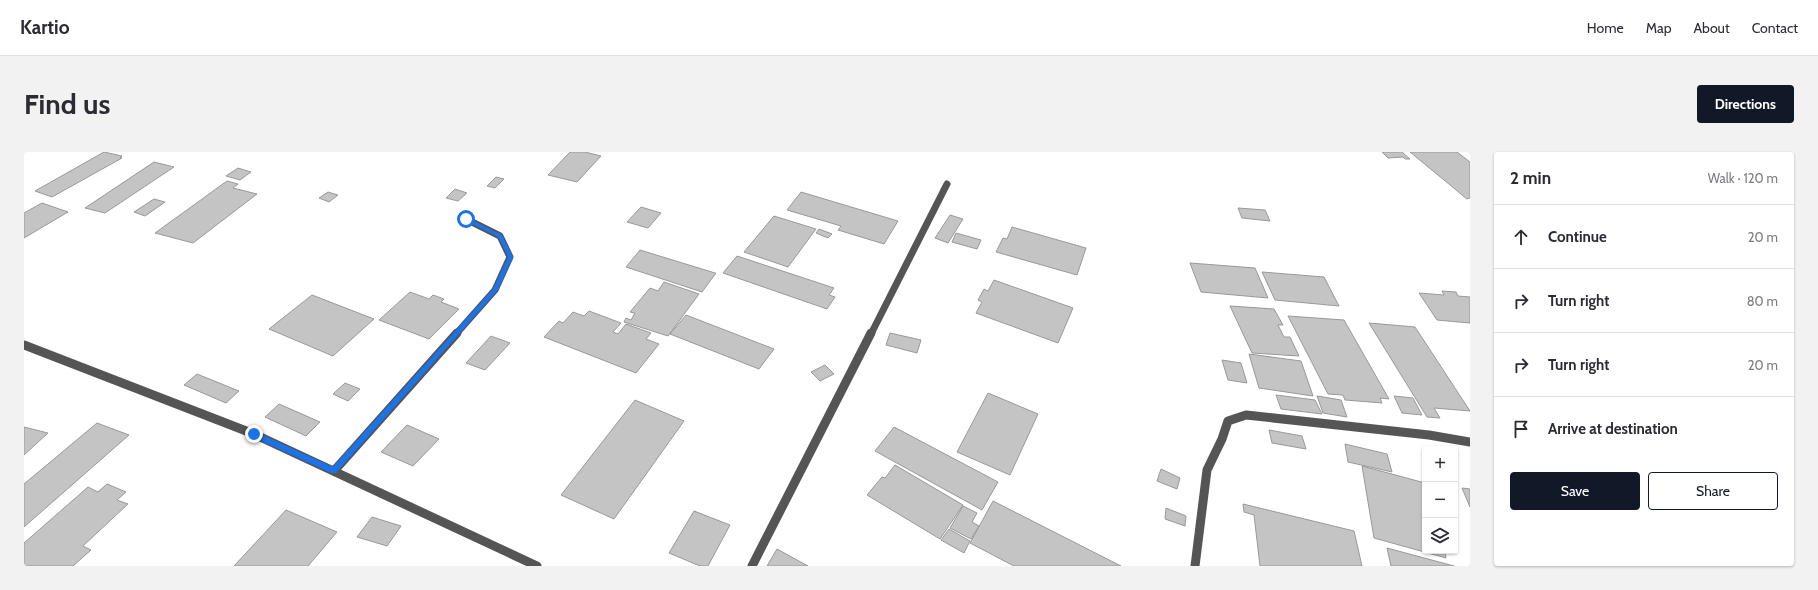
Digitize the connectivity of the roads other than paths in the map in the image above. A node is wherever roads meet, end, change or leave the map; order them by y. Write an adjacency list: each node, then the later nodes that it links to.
1 (947, 184): 7 (street)
2 (466, 219): 5 (street)
3 (24, 345): 5 (street)
4 (1470, 442): 8 (street)
5 (334, 471): 6 (street)
6 (537, 566)
7 (752, 566)
8 (1195, 566)

